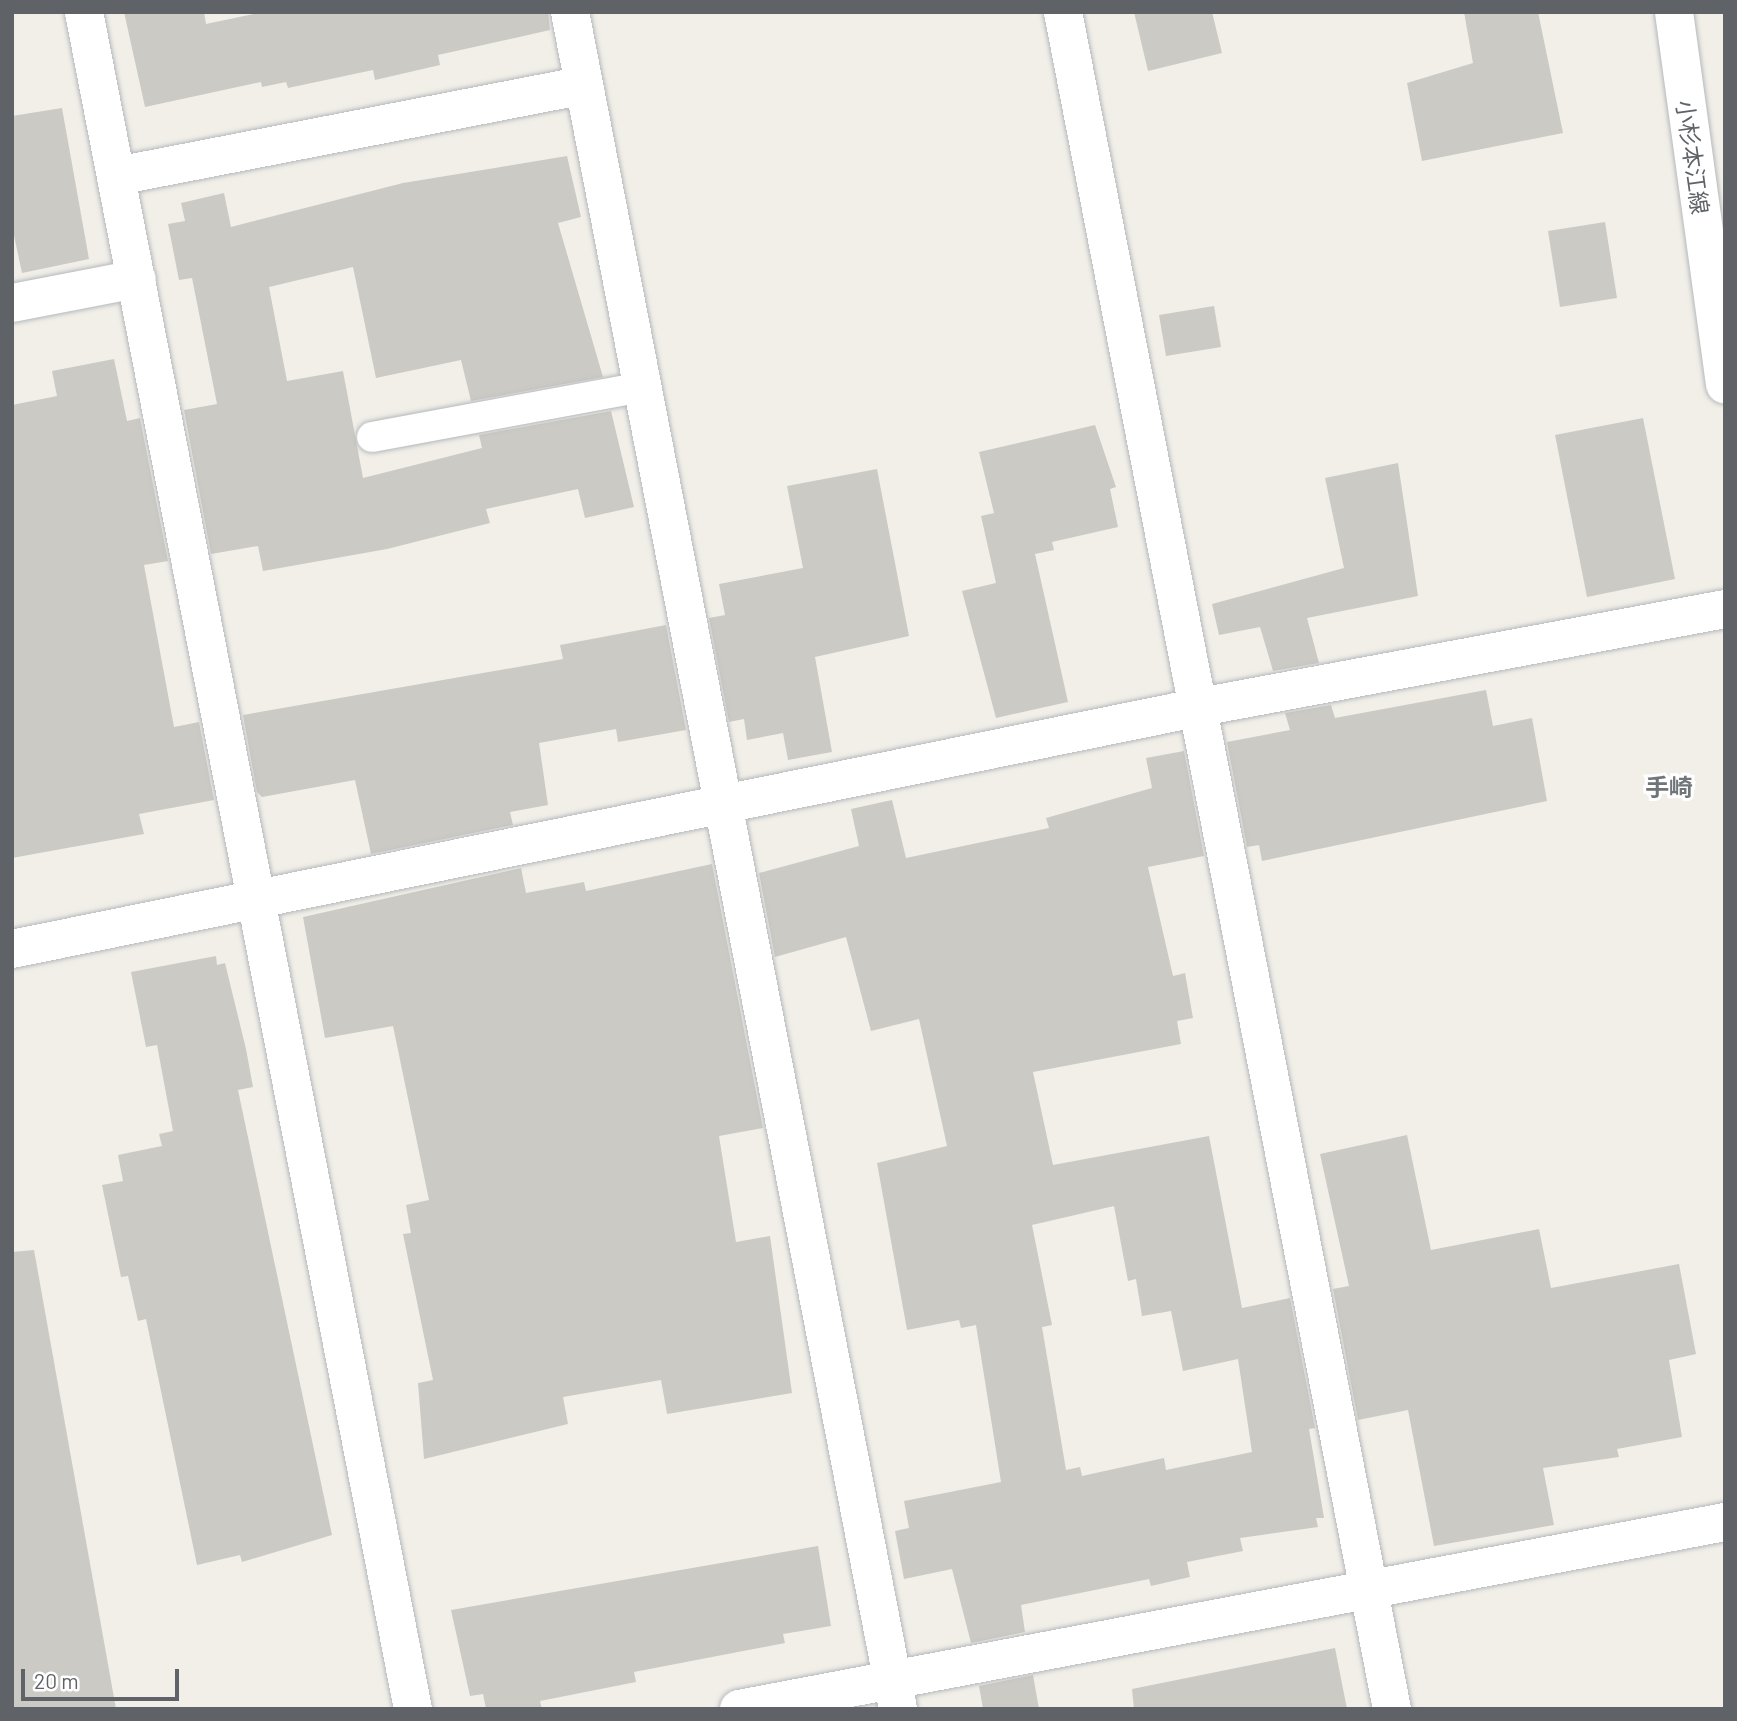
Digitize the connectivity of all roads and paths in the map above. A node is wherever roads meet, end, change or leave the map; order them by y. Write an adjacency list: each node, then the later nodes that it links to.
1 (84, 12): 6 (street)
2 (570, 12): 5 (street)
3 (1063, 12): 13 (street)
4 (1674, 12): 9 (street, 小杉本江線)
5 (584, 85): 6 (street); 10 (street)
6 (117, 176): 7 (street)
7 (137, 279): 8 (street); 15 (street)
8 (12, 303)
9 (1725, 385)
10 (642, 387): 11 (lane); 14 (street)
11 (372, 437)
12 (1725, 609): 13 (street)
13 (1195, 708): 14 (street); 18 (street)
14 (725, 803): 15 (street); 19 (street)
15 (254, 900): 16 (street); 20 (street)
16 (12, 949)
17 (1725, 1522): 18 (street)
18 (1369, 1593): 19 (street); 22 (street)
19 (895, 1693): 21 (street)
20 (413, 1709)
21 (738, 1709)
22 (1392, 1709)

